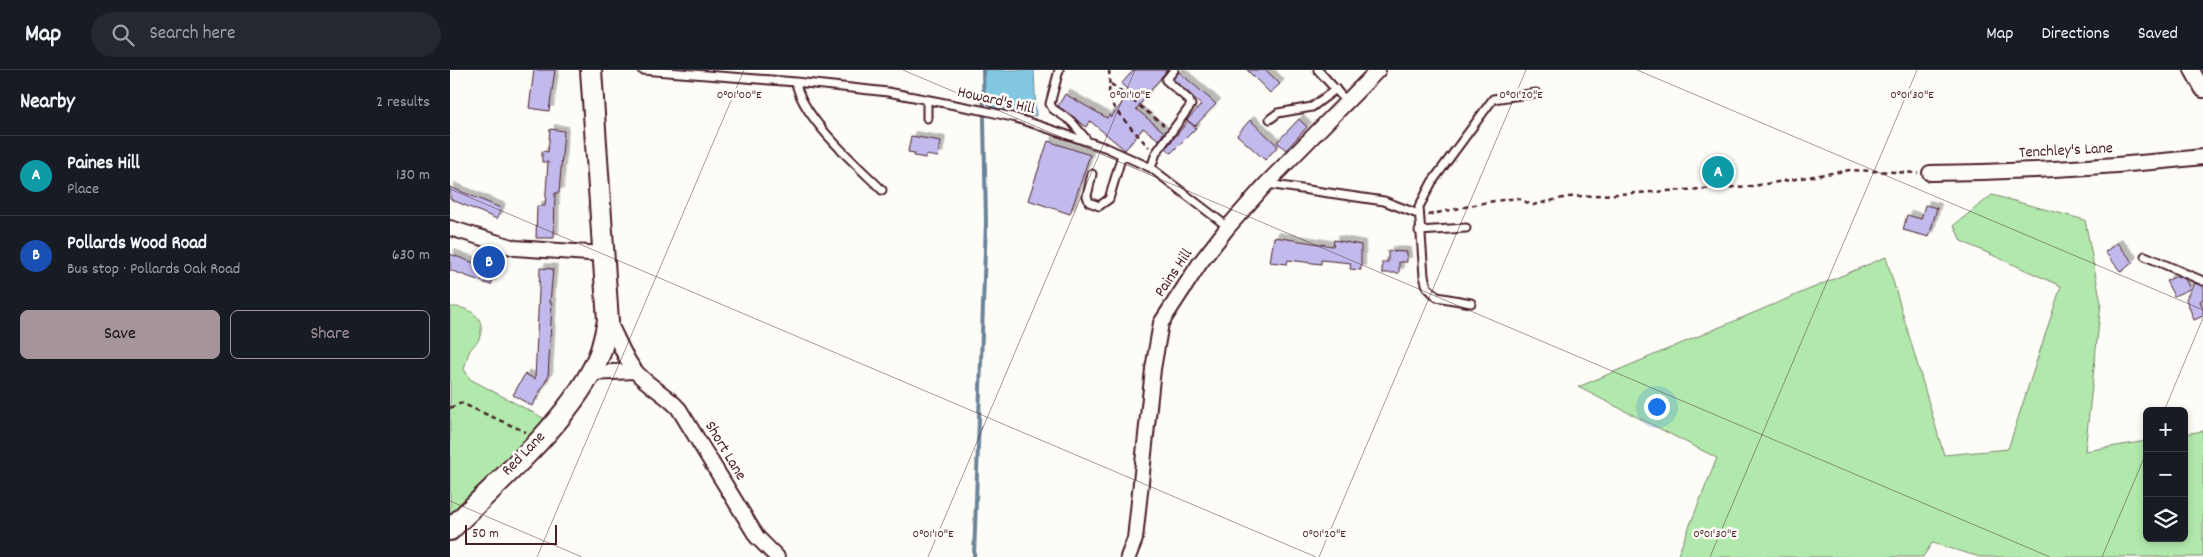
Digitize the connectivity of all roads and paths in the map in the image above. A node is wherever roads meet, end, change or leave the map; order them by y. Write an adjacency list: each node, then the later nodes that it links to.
1 (591, 70): 33 (street, Red Lane)
2 (642, 70): 9 (lane, Howard's Hill)
3 (1059, 70): 19 (lane)
4 (1109, 70): 10 (path)
5 (1174, 70): 18 (lane)
6 (1318, 70): 11 (lane)
7 (1378, 70): 15 (street, Pains Hill)
8 (2192, 70): 12 (street)
9 (796, 82): 14 (lane, Howard's Hill); 27 (lane)
10 (1111, 84): 18 (path); 20 (path)
11 (1336, 89): 15 (lane); 17 (lane)
12 (2203, 90)
13 (1536, 93): 28 (lane)
14 (927, 101): 16 (lane); 19 (lane, Howard's Hill)
15 (1347, 102): 26 (street, Pains Hill)
16 (927, 118)
17 (1270, 119)
18 (1171, 131): 20 (lane)
19 (1090, 142): 21 (lane, Howard's Hill)
20 (1156, 153): 23 (lane)
21 (1122, 155): 23 (lane, Howard's Hill); 25 (lane)
22 (2203, 157): 24 (street, Tenchley's Lane)
23 (1151, 168): 29 (lane, Howard's Hill)
24 (1930, 173): 28 (path)
25 (1092, 174)
26 (1266, 184): 28 (lane); 29 (street, Pains Hill)
27 (882, 190)
28 (1418, 214): 32 (lane)
29 (1228, 227): 44 (street, Pains Hill)
30 (450, 228): 33 (street)
31 (1466, 228): 32 (lane)
32 (1419, 230): 36 (lane)
33 (604, 254): 37 (street, Red Lane)
34 (2145, 256): 35 (lane)
35 (2203, 281)
36 (1471, 303)
37 (608, 321): 38 (street, Short Lane); 39 (street, Red Lane)
38 (635, 371): 39 (street); 43 (street, Short Lane)
39 (590, 372): 41 (street, Red Lane)
40 (450, 408): 41 (path)
41 (540, 438): 42 (street, Red Lane)
42 (450, 530)
43 (777, 557)
44 (1128, 557)

